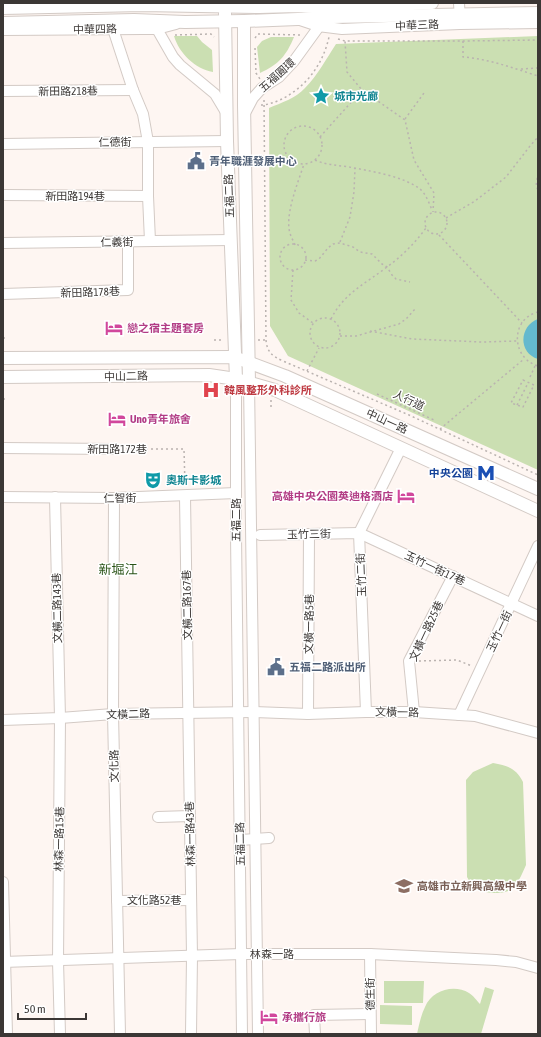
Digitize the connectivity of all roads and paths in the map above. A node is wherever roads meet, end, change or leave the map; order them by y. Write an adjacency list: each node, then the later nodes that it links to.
1 (432, 3): 5 (main road, 中華三路)
2 (150, 4): 3 (main road, 中華四路); 7 (main road, 中華四路)
3 (168, 4): 4 (main road, 中華四路)
4 (225, 4): 6 (main road, 中華三路); 12 (main road, 五福二路)
5 (301, 4): 6 (main road, 中華三路)
6 (243, 5): 13 (street)
7 (3, 8)
8 (459, 14): 9 (main road, 中華三路); 10 (main road, 中華三路); 16 (street, 中華三路); 17 (street, 中華三路)
9 (538, 14)
10 (327, 17): 11 (main road, 中華三路); 17 (street, 五福圓環)
11 (298, 19): 13 (main road, 中華三路); 17 (street, 中華三路)
12 (225, 20): 13 (main road, 中華四路); 14 (main road, 中華四路); 37 (main road, 五福二路)
13 (244, 20): 38 (main road, 五福二路)
14 (185, 22): 15 (main road, 中華四路); 19 (street, 中華四路)
15 (3, 23)
16 (538, 23)
17 (318, 26): 38 (street, 五福圓環)
18 (113, 29): 19 (street, 中華四路); 20 (street, 中華四路); 31 (street)
19 (157, 29): 37 (street)
20 (3, 30)
21 (169, 35): 23 (path)
22 (303, 35): 30 (path)
23 (215, 37)
24 (538, 40): 26 (path)
25 (345, 41): 26 (path); 32 (path); 36 (path)
26 (463, 42): 28 (path)
27 (538, 68): 28 (path)
28 (519, 70): 29 (path)
29 (538, 76)
30 (260, 79)
31 (133, 90): 33 (street, 新田路218巷); 43 (street)
32 (362, 90): 39 (path); 40 (path)
33 (3, 91)
34 (424, 93): 39 (path)
35 (260, 104): 36 (path)
36 (265, 105): 81 (path)
37 (227, 114): 42 (main road, 五福二路)
38 (244, 116): 79 (main road, 五福二路)
39 (405, 120): 52 (path)
40 (320, 137): 45 (path); 46 (path)
41 (538, 137): 53 (path)
42 (227, 141): 43 (street, 仁德街); 56 (main road, 五福二路)
43 (148, 142): 44 (street, 仁德街); 51 (street)
44 (3, 144)
45 (316, 160): 46 (path); 47 (path)
46 (304, 164): 61 (path)
47 (355, 168): 52 (path); 60 (path)
48 (538, 173): 49 (path)
49 (538, 190)
50 (3, 195): 51 (street, 新田路194巷)
51 (148, 196): 57 (street)
52 (433, 212): 53 (path); 54 (path)
53 (446, 218): 55 (path)
54 (426, 228): 55 (path); 63 (path)
55 (439, 235): 71 (path)
56 (231, 240): 57 (street, 仁義街); 76 (main road, 五福二路)
57 (150, 241): 58 (street, 仁義街)
58 (128, 242): 59 (street, 仁義街); 66 (street, 新田路178巷)
59 (3, 243)
60 (340, 243): 62 (path); 63 (path)
61 (296, 245): 62 (path); 64 (path)
62 (306, 260): 64 (path)
63 (387, 267): 65 (path); 69 (path)
64 (293, 270): 70 (path)
65 (410, 282)
66 (3, 294)
67 (416, 308): 72 (path)
68 (538, 312): 71 (path)
69 (331, 319): 70 (path); 73 (path)
70 (313, 323): 75 (path)
71 (522, 323): 74 (path)
72 (370, 331): 73 (path); 74 (path)
73 (340, 336): 75 (path)
74 (517, 341): 78 (path)
75 (320, 348): 81 (path)
76 (234, 356): 77 (main road, 中山二路); 79 (main road, 中山一路); 84 (main road, 五福二路)
77 (3, 358)
78 (524, 359): 80 (path); 90 (path)
79 (249, 361): 85 (main road, 五福二路); 95 (main road, 中山一路)
80 (537, 366): 82 (path)
81 (307, 371): 90 (path)
82 (530, 377)
83 (3, 378): 84 (main road, 中山二路)
84 (236, 379): 85 (main road, 中山二路); 96 (street, 五福二路)
85 (249, 382): 92 (main road, 中山一路); 112 (street, 五福二路)
86 (528, 383): 88 (path); 88 (path); 88 (path)
87 (377, 394): 89 (path, 人行道)
88 (517, 405)
89 (434, 420)
90 (440, 429): 94 (path)
91 (3, 448): 93 (street, 新田路172巷)
92 (401, 448): 101 (main road, 中山一路); 102 (street, 玉竹二街)
93 (112, 449): 97 (path, 新田路172巷)
94 (538, 475)
95 (538, 488)
96 (236, 493): 97 (street, 仁智街); 111 (street, 五福二路)
97 (185, 496): 100 (street, 仁智街); 115 (street, 文橫二路167巷)
98 (3, 497): 99 (street, 仁智街)
99 (55, 497): 100 (street, 仁智街); 119 (street, 文橫二路143巷)
100 (114, 498): 116 (street, 文化路)
101 (538, 511)
102 (359, 533): 103 (street, 玉竹三街); 106 (street, 玉竹一街17巷); 113 (street, 玉竹二街)
103 (309, 534): 104 (street, 玉竹三街); 117 (street, 文橫一路5巷)
104 (260, 535)
105 (538, 546): 107 (street, 玉竹一街)
106 (453, 576): 107 (street, 玉竹一街17巷); 109 (street, 文橫一路25巷)
107 (512, 603): 108 (street, 玉竹一街17巷); 110 (street, 玉竹一街)
108 (538, 616)
109 (409, 661): 110 (path); 114 (street, 文橫一路25巷)
110 (481, 669): 118 (street, 玉竹一街)
111 (238, 712): 112 (street, 文橫二路); 115 (street, 文橫二路); 126 (street, 五福二路)
112 (253, 712): 117 (street, 文橫一路); 125 (street, 五福二路)
113 (366, 712): 114 (street, 文橫一路); 117 (street, 文橫一路)
114 (414, 712): 118 (street, 文橫一路)
115 (188, 713): 116 (street, 文橫二路); 122 (street, 林森一路43巷)
116 (113, 714): 119 (street, 文橫二路); 128 (street, 文化路)
117 (308, 714)
118 (459, 715): 121 (street, 文橫一路)
119 (60, 718): 120 (street, 文橫二路); 135 (street, 林森一路15巷)
120 (3, 720)
121 (538, 733)
122 (190, 816): 123 (street); 129 (street, 林森一路43巷)
123 (158, 817)
124 (269, 838): 125 (street)
125 (255, 839): 126 (street); 131 (street, 五福二路)
126 (240, 840): 130 (street, 五福二路)
127 (3, 882): 136 (street)
128 (117, 900): 129 (street, 文化路52巷); 134 (street, 文化路)
129 (191, 900): 133 (street, 林森一路43巷)
130 (241, 954): 131 (street, 林森一路); 133 (street, 林森一路); 143 (street, 五福二路)
131 (257, 954): 132 (street, 林森一路); 144 (street, 五福二路)
132 (370, 954): 137 (street, 林森一路); 138 (street, 德生街)
133 (192, 956): 134 (street, 林森一路); 142 (street, 林森一路43巷)
134 (119, 958): 135 (street, 林森一路); 141 (street, 文化路)
135 (58, 961): 136 (street, 林森一路); 140 (street, 林森一路15巷)
136 (4, 962): 139 (street)
137 (538, 968)
138 (370, 1014): 145 (street); 146 (street, 德生街)
139 (7, 1034)
140 (60, 1034)
141 (120, 1034)
142 (191, 1034)
143 (242, 1034)
144 (258, 1034)
145 (315, 1034)
146 (371, 1034)

